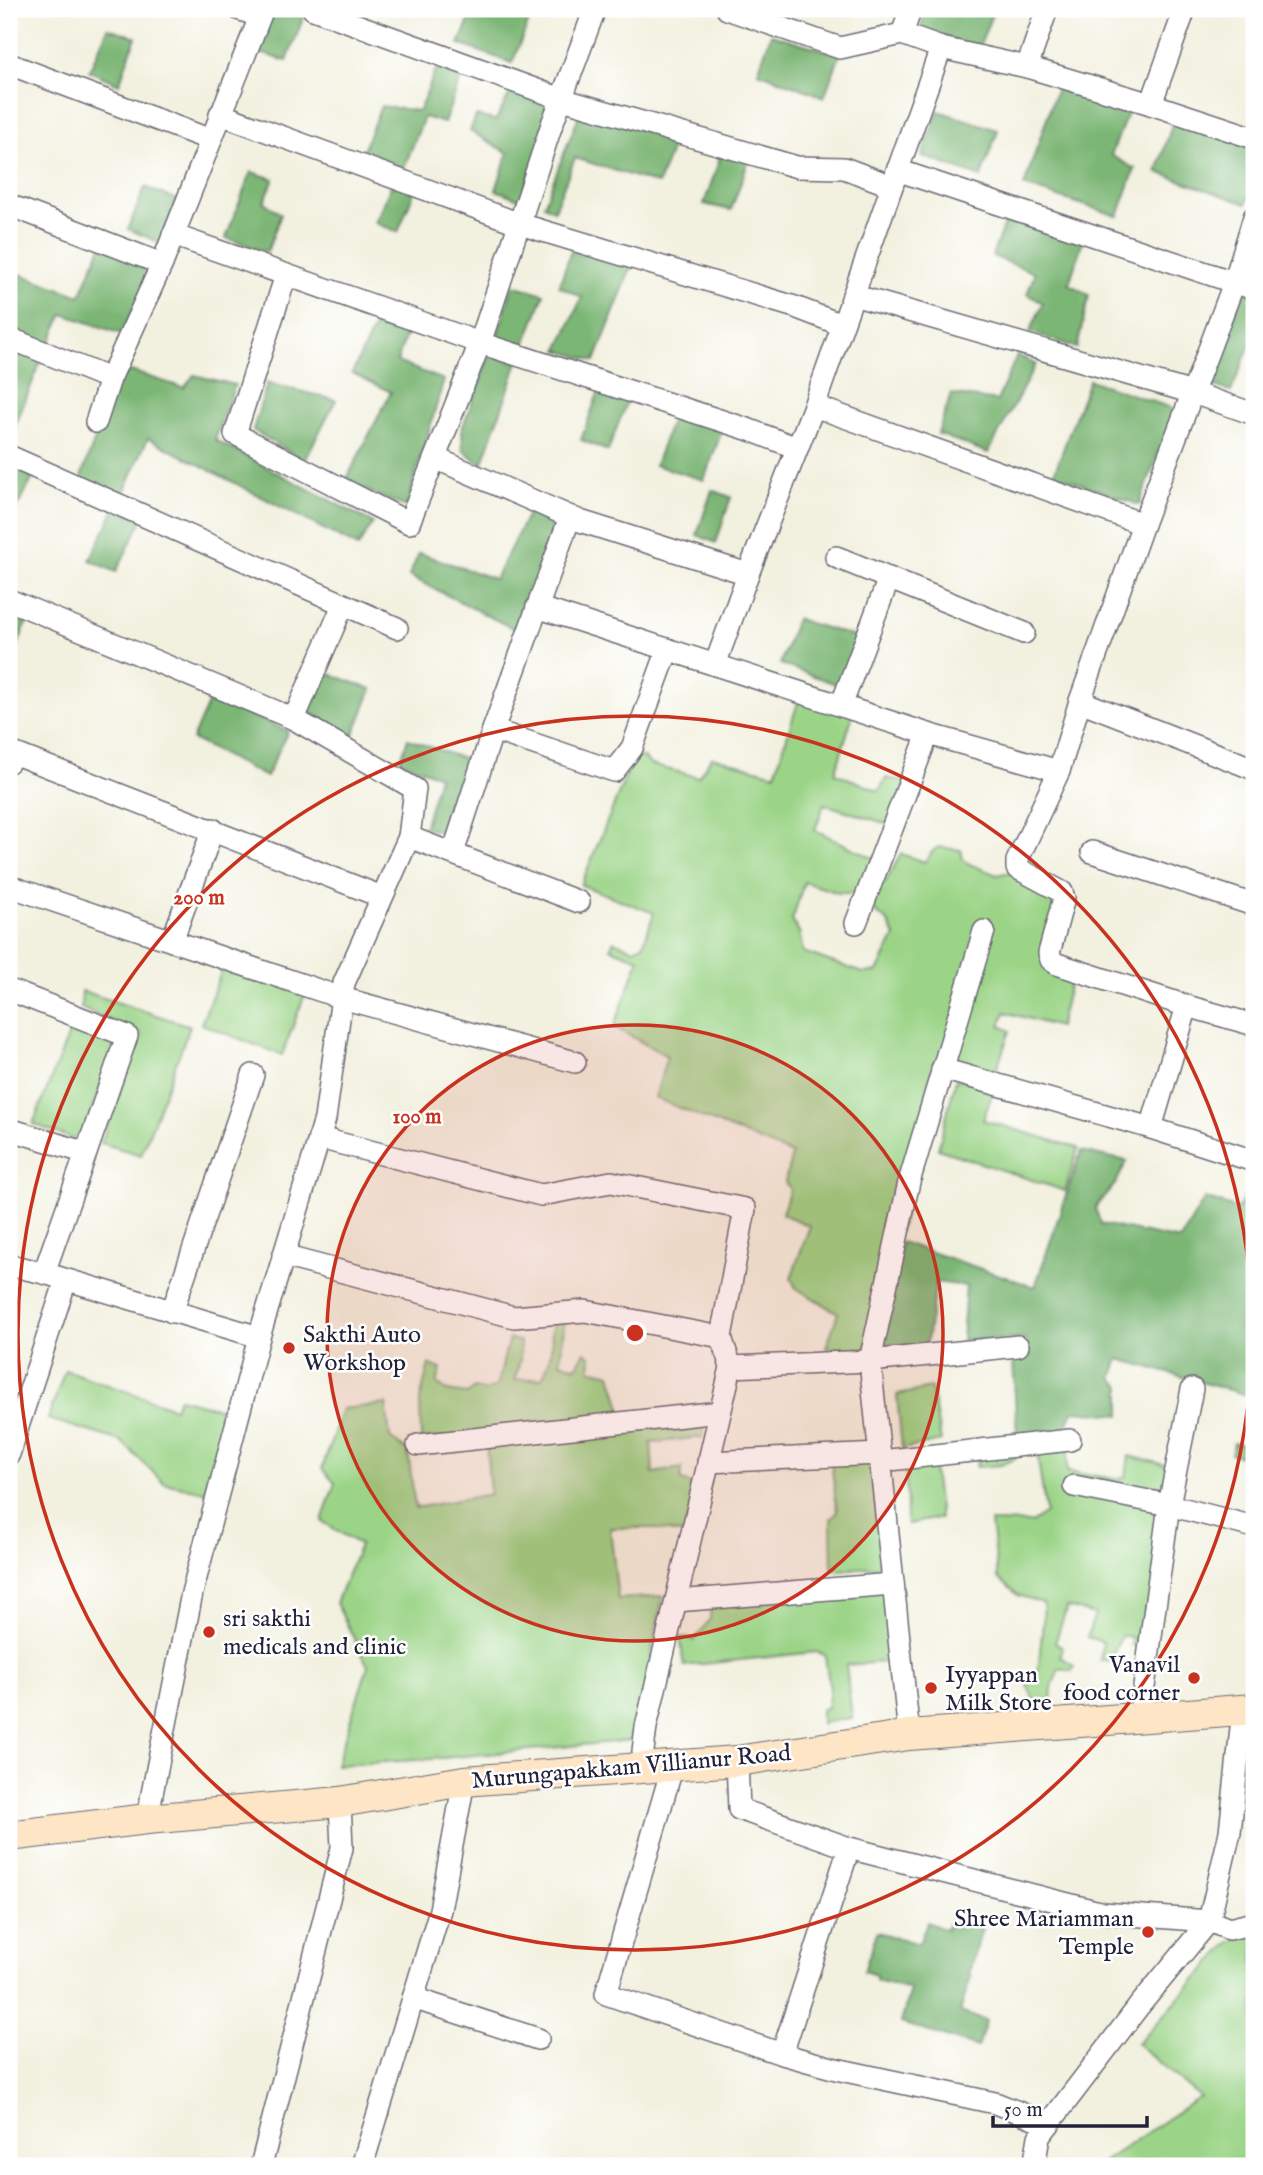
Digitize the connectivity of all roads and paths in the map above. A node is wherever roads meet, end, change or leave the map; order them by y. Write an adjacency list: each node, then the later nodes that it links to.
1 (238, 9): 8 (street)
2 (313, 9): 13 (street)
3 (595, 9): 13 (street)
4 (727, 9): 9 (street)
5 (911, 9): 9 (street)
6 (1047, 9): 12 (street)
7 (1185, 9): 14 (street)
8 (261, 13): 15 (street)
9 (902, 34): 10 (street)
10 (941, 48): 12 (street); 18 (street)
11 (9, 64): 17 (street)
12 (1027, 67): 14 (street)
13 (562, 99): 18 (street); 21 (street)
14 (1151, 104): 16 (street)
15 (220, 114): 17 (street); 21 (street)
16 (1254, 138)
17 (211, 140): 22 (street)
18 (894, 178): 25 (street); 26 (street)
19 (9, 205): 23 (street)
20 (1254, 217): 25 (street)
21 (520, 225): 27 (street); 29 (street)
22 (173, 235): 23 (street); 24 (street)
23 (162, 264): 30 (street)
24 (286, 275): 29 (street); 37 (street)
25 (1244, 286): 31 (street)
26 (853, 295): 27 (street); 31 (street)
27 (842, 325): 32 (street)
28 (9, 338): 30 (street)
29 (480, 342): 35 (street); 37 (street)
30 (110, 379): 34 (street)
31 (1193, 393): 33 (street); 39 (street)
32 (814, 406): 35 (street); 39 (street)
33 (1254, 414)
34 (96, 422)
35 (797, 448): 41 (street)
36 (9, 456): 44 (street)
37 (435, 458): 38 (street)
38 (570, 517): 41 (street); 45 (street)
39 (1143, 524): 50 (street)
40 (836, 557): 42 (street)
41 (748, 574): 49 (street)
42 (889, 578): 47 (street); 51 (street)
43 (9, 600): 52 (street)
44 (343, 606): 46 (street); 52 (street)
45 (537, 607): 48 (street); 53 (street)
46 (397, 628)
47 (1024, 633)
48 (668, 649): 49 (street); 53 (street)
49 (715, 665): 51 (street)
50 (1080, 701): 56 (street); 57 (street)
51 (841, 706): 54 (street)
52 (293, 719): 59 (street)
53 (494, 730): 61 (street)
54 (928, 734): 57 (street); 66 (street)
55 (10, 755): 58 (street)
56 (1254, 769)
57 (1059, 771): 71 (street)
58 (213, 829): 63 (street); 68 (street)
59 (409, 837): 61 (street); 63 (street)
60 (1092, 852): 65 (street)
61 (453, 853): 64 (street)
62 (9, 886): 68 (street)
63 (382, 897): 70 (street)
64 (579, 902)
65 (1254, 905)
66 (856, 923)
67 (984, 931): 74 (street)
68 (172, 941): 70 (street)
69 (12, 991): 79 (street)
70 (342, 998): 73 (street); 78 (street)
71 (1187, 1006): 72 (street); 76 (street)
72 (1254, 1025)
73 (575, 1062)
74 (942, 1069): 76 (street); 89 (street)
75 (253, 1075): 85 (street)
76 (1151, 1128): 80 (street)
77 (9, 1129): 79 (street)
78 (319, 1138): 81 (street); 87 (street)
79 (86, 1153): 83 (street)
80 (1254, 1161)
81 (283, 1256): 86 (street); 87 (street)
82 (9, 1265): 83 (street)
83 (44, 1273): 84 (street)
84 (66, 1280): 85 (street); 93 (street)
85 (172, 1312): 86 (street)
86 (259, 1337): 112 (street)
87 (721, 1337): 90 (street)
88 (1018, 1346): 89 (street)
89 (870, 1361): 90 (street); 97 (street)
90 (731, 1367): 92 (street)
91 (1192, 1389): 100 (street)
92 (720, 1412): 95 (street); 98 (street)
93 (14, 1417): 96 (street)
94 (1070, 1440): 97 (street)
95 (418, 1445)
96 (9, 1454)
97 (880, 1457): 98 (street); 102 (street)
98 (708, 1462): 103 (street)
99 (1074, 1486): 100 (street)
100 (1169, 1505): 101 (street); 105 (street)
101 (1254, 1527)
102 (893, 1584): 103 (street); 106 (street)
103 (676, 1601): 109 (street)
104 (1248, 1709): 105 (main road, Murungapakkam Villianur Road); 115 (street)
105 (1140, 1716): 106 (main road, Murungapakkam Villianur Road)
106 (909, 1735): 107 (main road, Murungapakkam Villianur Road)
107 (737, 1760): 108 (main road, Murungapakkam Villianur Road); 114 (street)
108 (673, 1765): 109 (main road, Murungapakkam Villianur Road); 119 (street)
109 (641, 1767): 110 (main road, Murungapakkam Villianur Road)
110 (464, 1781): 111 (main road, Murungapakkam Villianur Road); 117 (street)
111 (340, 1802): 112 (main road, Murungapakkam Villianur Road); 121 (street)
112 (147, 1819): 113 (main road, Murungapakkam Villianur Road)
113 (9, 1836)
114 (849, 1848): 115 (street); 119 (street)
115 (1209, 1921): 116 (street); 120 (street)
116 (1254, 1923)
117 (413, 1998): 118 (street); 122 (street)
118 (538, 2039)
119 (782, 2054): 120 (street)
120 (1049, 2124): 123 (street)
121 (261, 2166)
122 (362, 2166)
123 (1034, 2166)

